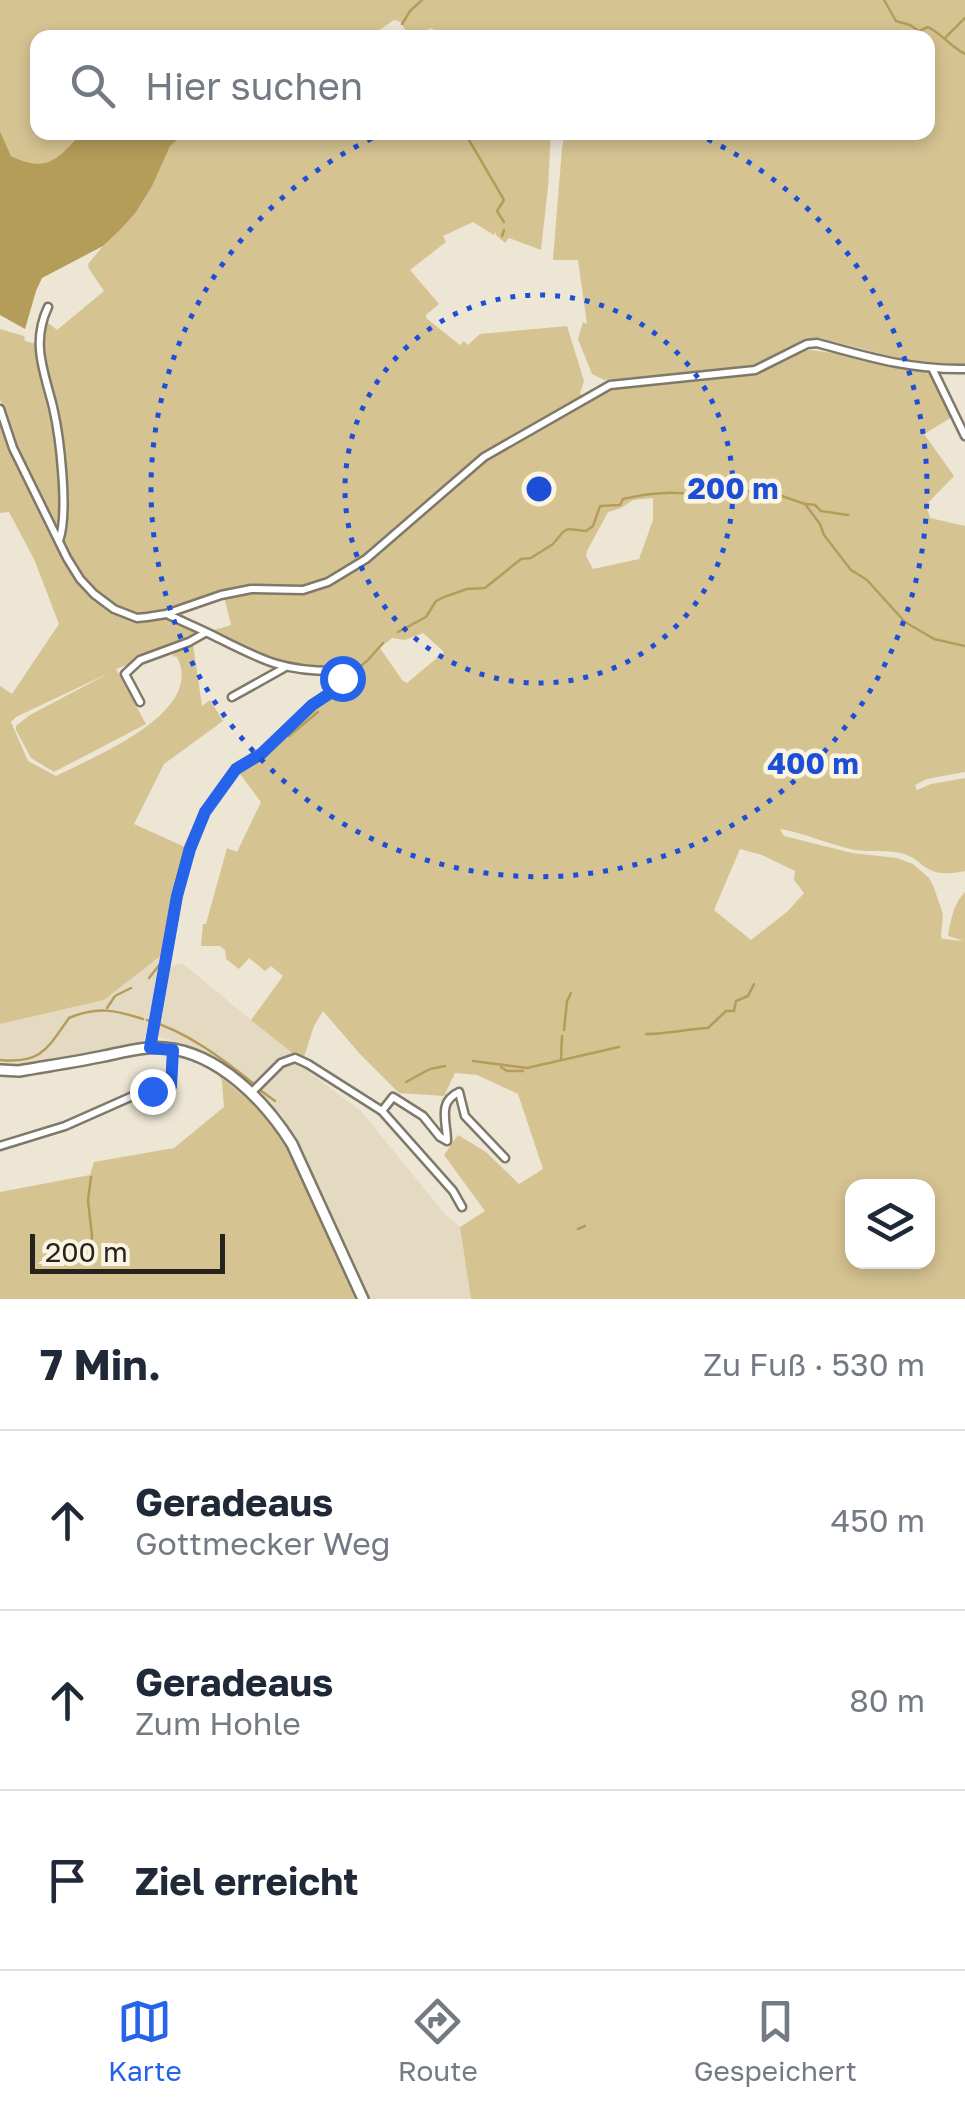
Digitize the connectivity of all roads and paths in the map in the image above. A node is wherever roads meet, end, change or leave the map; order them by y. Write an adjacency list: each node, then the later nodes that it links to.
1 (48, 307): 6 (street)
2 (965, 369): 3 (street)
3 (933, 370): 5 (street); 7 (street)
4 (0, 409): 6 (street)
5 (965, 436)
6 (59, 541): 7 (street)
7 (166, 614): 8 (street)
8 (206, 632): 9 (street); 11 (street)
9 (285, 667): 10 (street); 12 (street)
10 (232, 697)
11 (140, 702)
12 (150, 1048): 13 (main road); 14 (main road)
13 (173, 1050): 15 (main road); 17 (street)
14 (0, 1070)
15 (256, 1089): 16 (street); 20 (main road)
16 (382, 1110): 18 (street); 19 (street)
17 (0, 1146)
18 (504, 1158)
19 (462, 1206)
20 (364, 1299)

